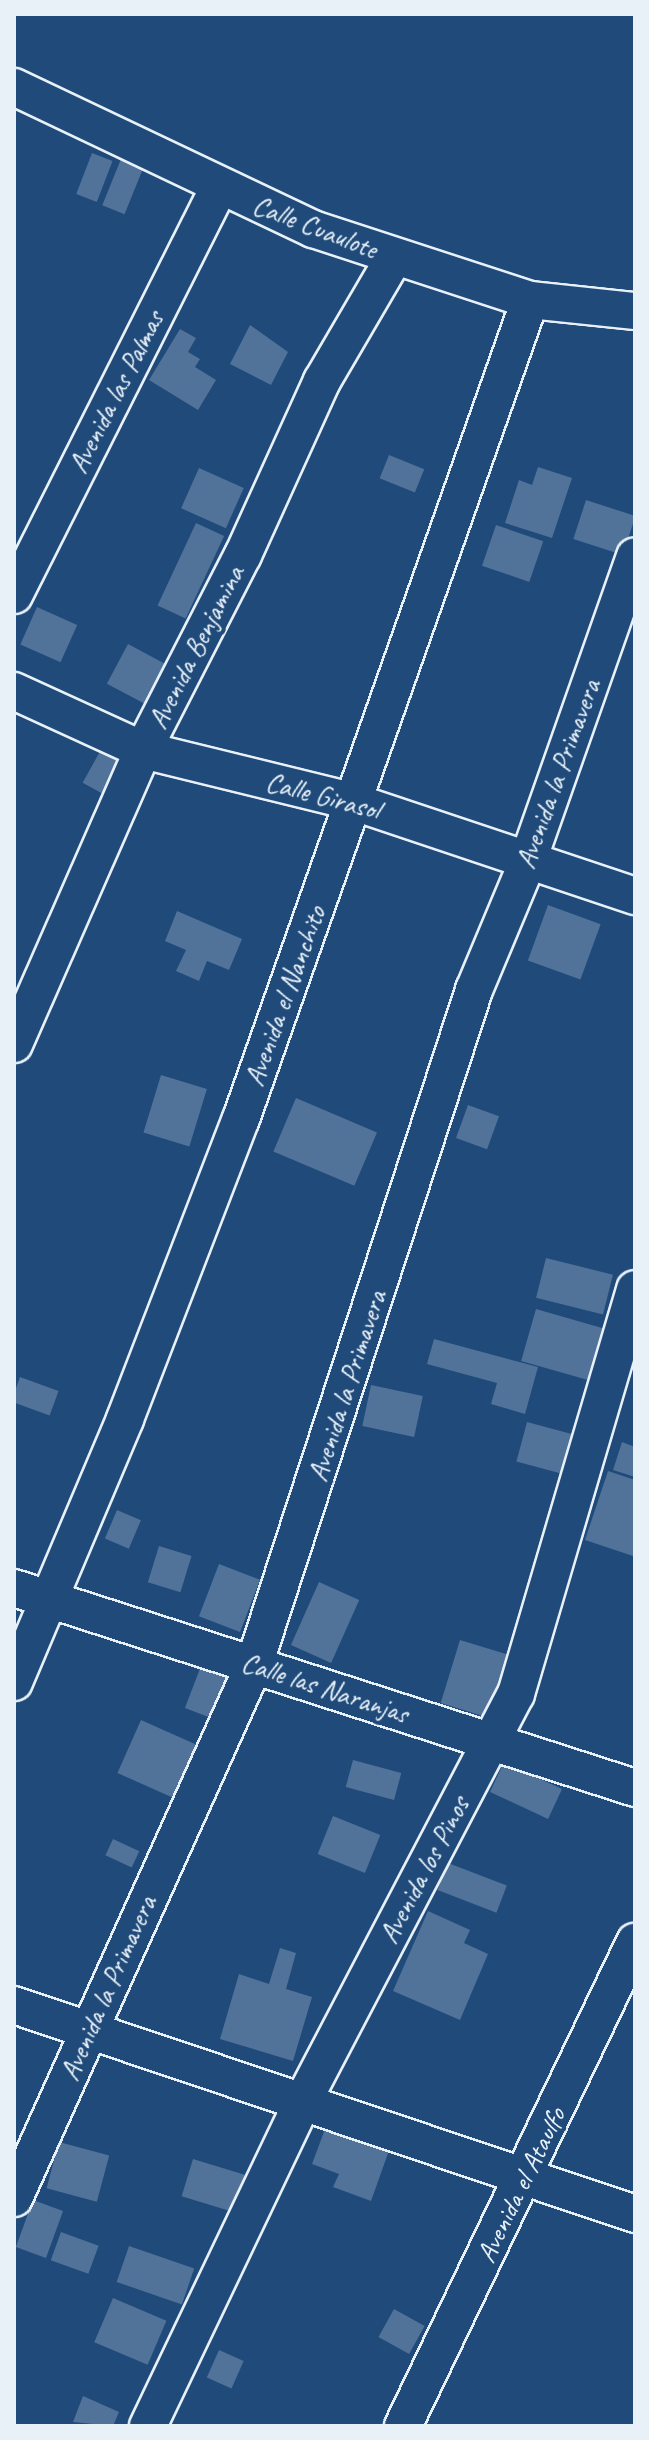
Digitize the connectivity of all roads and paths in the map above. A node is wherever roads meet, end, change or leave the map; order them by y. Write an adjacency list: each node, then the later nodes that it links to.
1 (14, 87): 2 (street, Calle Cuaulote)
2 (218, 189): 3 (street, Calle Cuaulote); 7 (street, Avenida las Palmas)
3 (394, 258): 4 (street, Calle Cuaulote); 9 (street, Avenida Benjamina)
4 (530, 300): 5 (street, Calle Cuaulote); 10 (street, Avenida el Nanchito)
5 (635, 311)
6 (635, 556): 11 (street, Avenida la Primavera)
7 (14, 595)
8 (14, 691): 9 (street, Calle Girasol)
9 (143, 750): 10 (street, Calle Girasol); 13 (street, Avenida Benjamina)
10 (354, 802): 11 (street, Calle Girasol); 16 (street, Avenida el Nanchito)
11 (527, 863): 12 (street, Calle Girasol); 17 (street, Avenida la Primavera)
12 (635, 896)
13 (14, 1044)
14 (635, 1289): 19 (street, Avenida los Pinos)
15 (14, 1588): 16 (street, Calle las Naranjas)
16 (52, 1598): 17 (street, Calle las Naranjas); 18 (street, Avenida el Nanchito)
17 (254, 1665): 19 (street, Calle las Naranjas); 23 (street, Avenida la Primavera)
18 (14, 1682)
19 (491, 1742): 20 (street, Calle las Naranjas); 24 (street, Avenida los Pinos)
20 (635, 1788)
21 (635, 1942): 25 (street, Avenida el Ataulfo)
22 (14, 2005): 23 (street)
23 (88, 2030): 24 (street); 26 (street, Avenida la Primavera)
24 (304, 2099): 25 (street); 28 (street, Avenida los Pinos)
25 (526, 2177): 27 (street); 29 (street, Avenida el Ataulfo)
26 (14, 2198)
27 (635, 2214)
28 (148, 2426)
29 (403, 2426)

